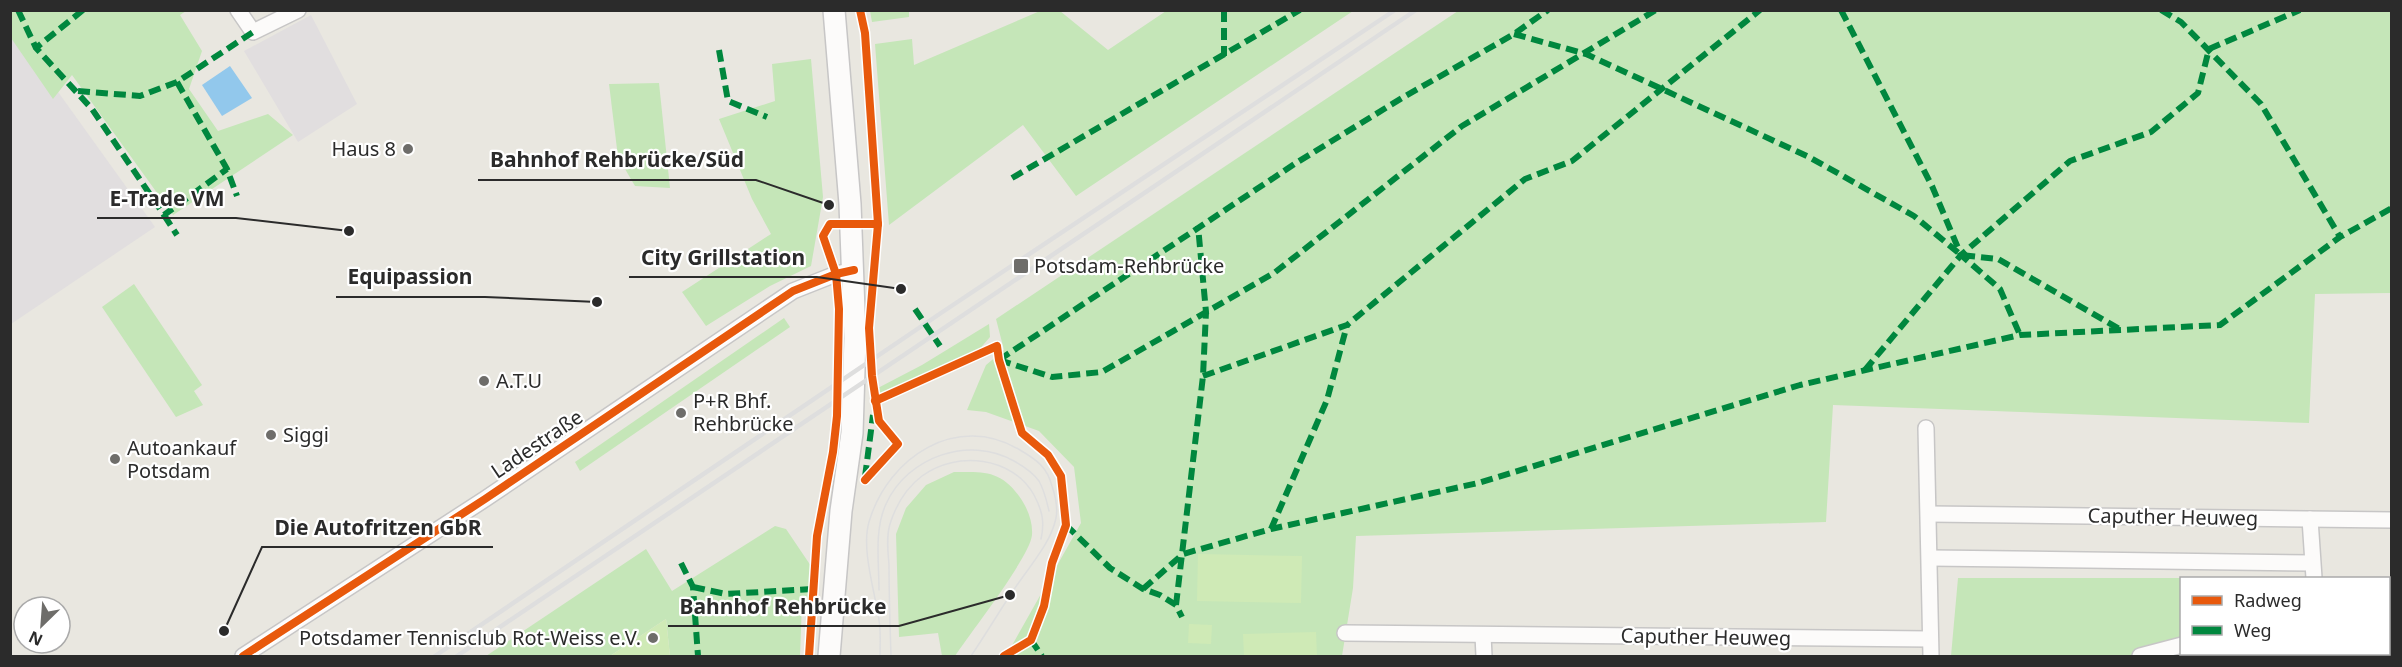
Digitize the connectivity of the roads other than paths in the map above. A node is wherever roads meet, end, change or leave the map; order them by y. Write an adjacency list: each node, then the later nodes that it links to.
1 (238, 10): 2 (street)
2 (298, 10)
3 (834, 10): 4 (main road)
4 (854, 270): 15 (street, Ladestraße); 16 (main road)
5 (1926, 428): 6 (street)
6 (1929, 514): 7 (street, Caputher Heuweg); 9 (street)
7 (2310, 519): 8 (street, Caputher Heuweg); 10 (street)
8 (2391, 520)
9 (1930, 558): 10 (street); 13 (street)
10 (2313, 571)
11 (1345, 633): 12 (street, Caputher Heuweg)
12 (1483, 635): 13 (street, Caputher Heuweg); 17 (street)
13 (1930, 639): 18 (street)
14 (2180, 645): 19 (street)
15 (243, 657)
16 (829, 657)
17 (1484, 657)
18 (1931, 657)
19 (2140, 657)

